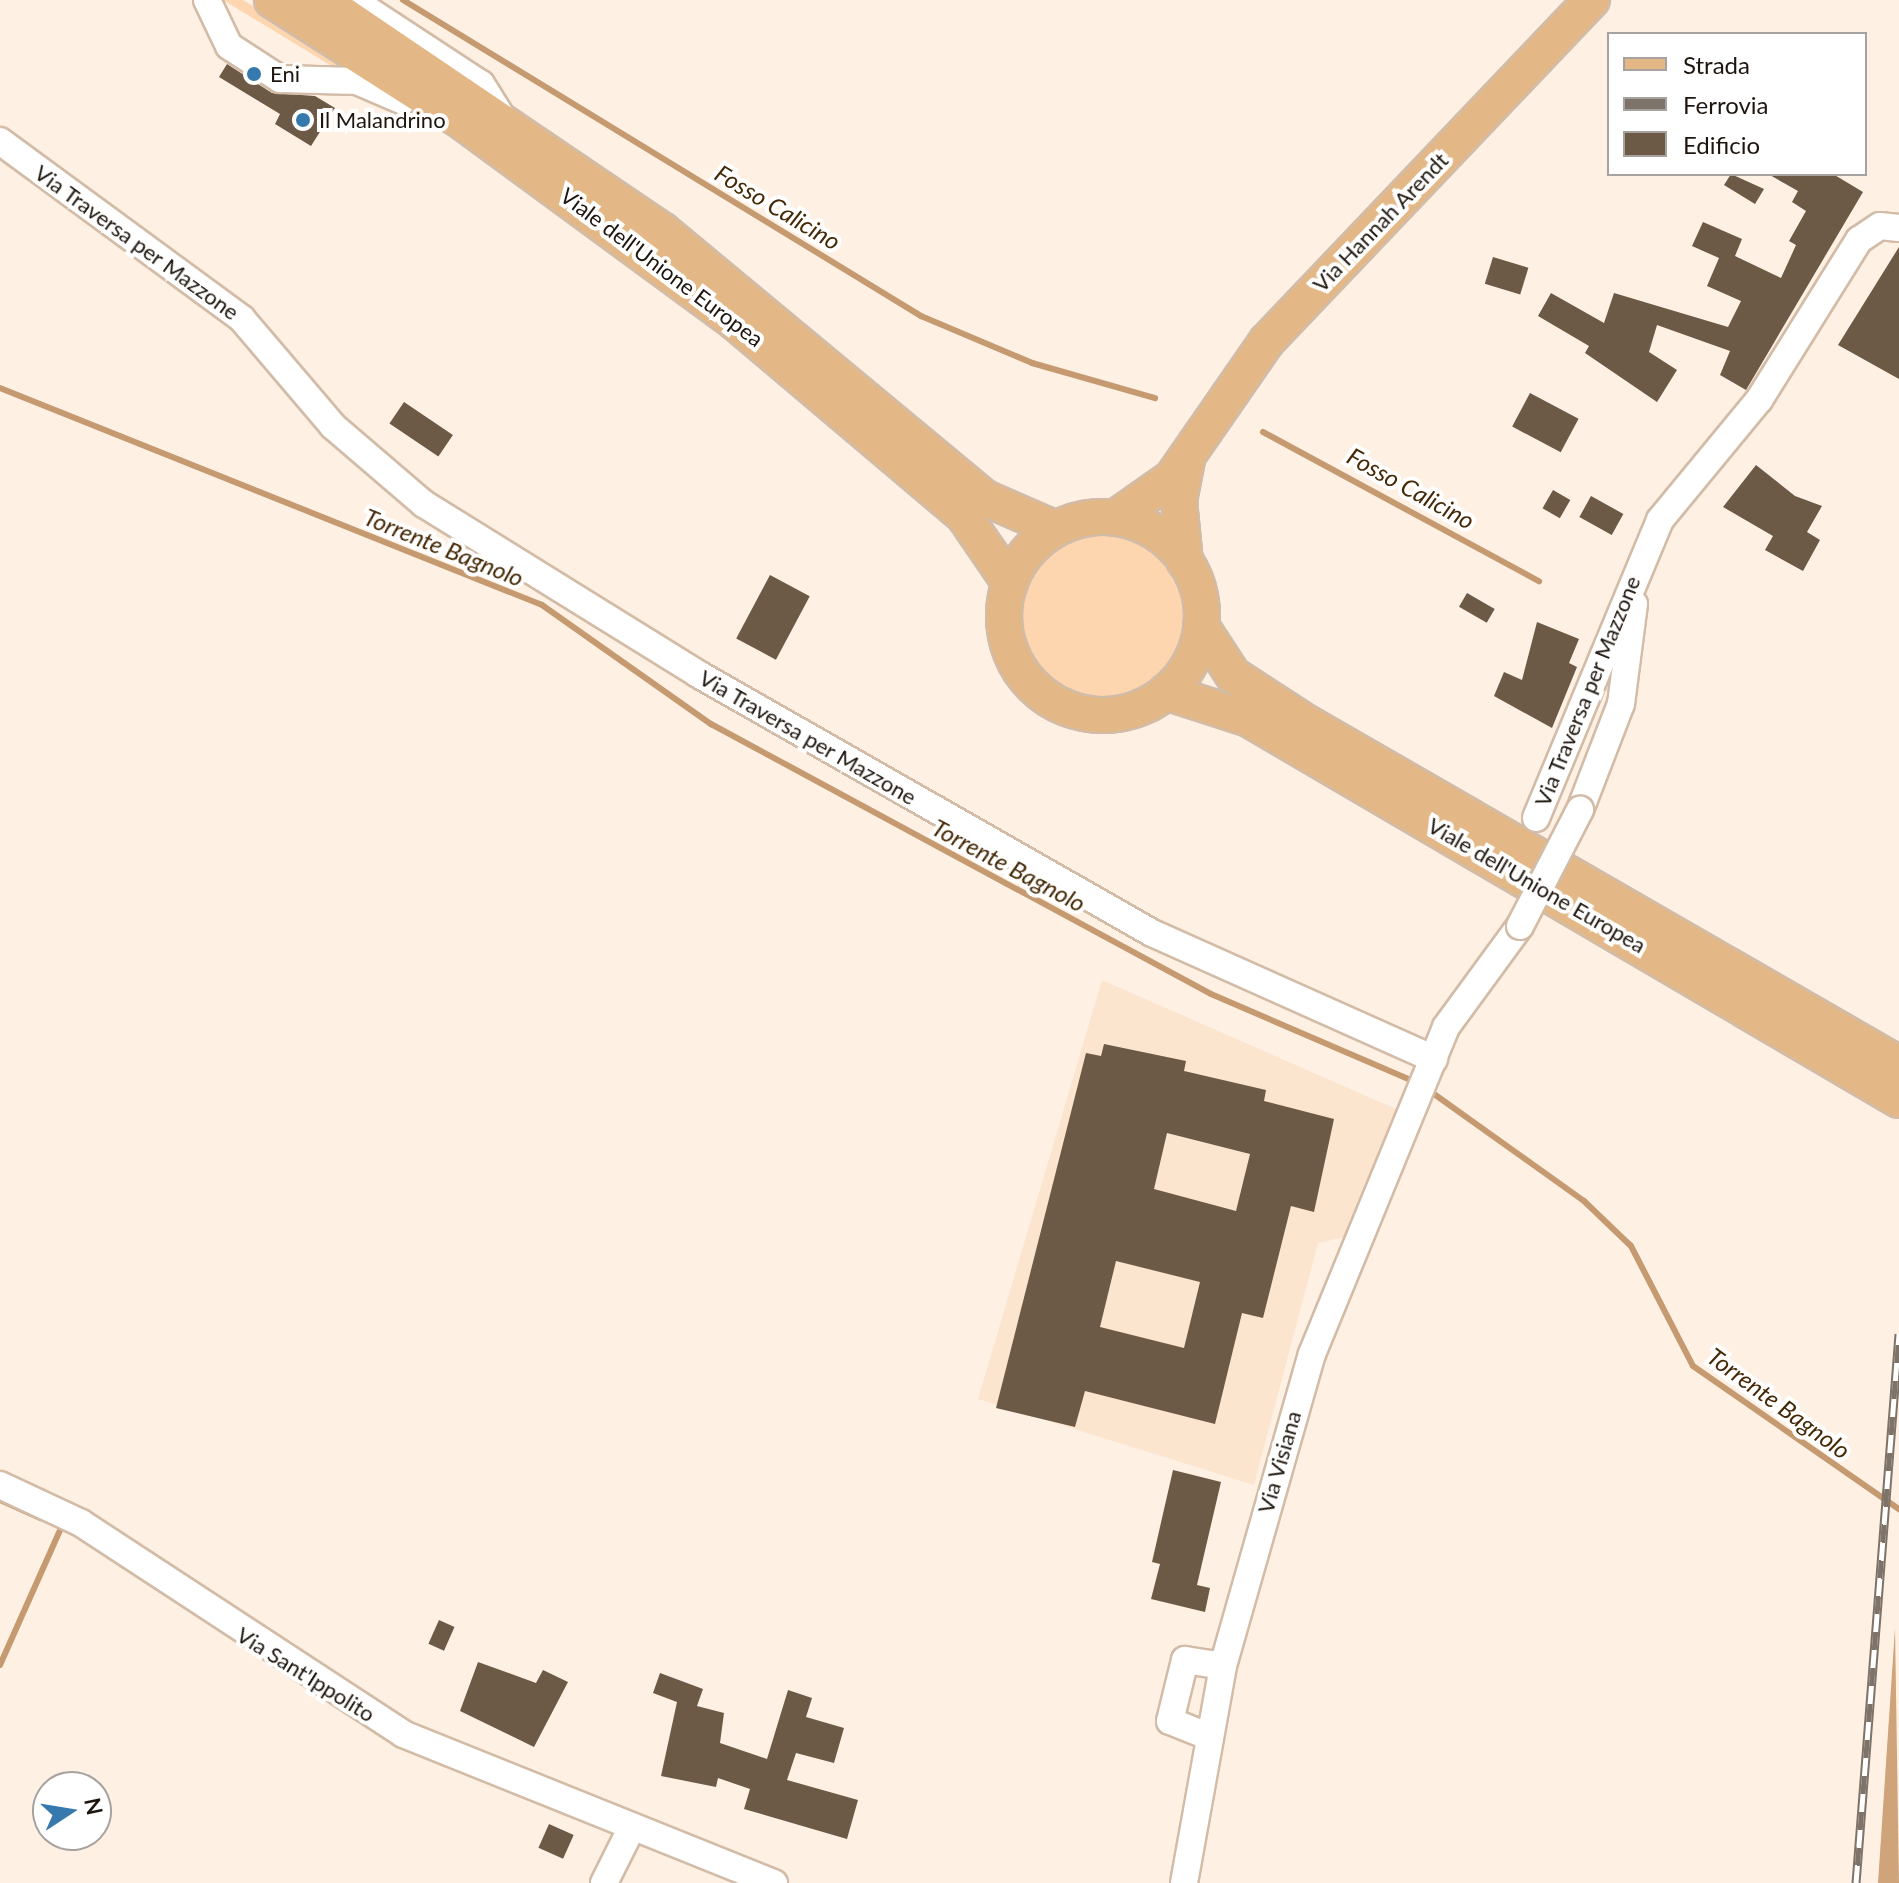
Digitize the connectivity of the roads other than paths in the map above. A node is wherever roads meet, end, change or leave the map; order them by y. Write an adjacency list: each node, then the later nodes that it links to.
1 (207, 0): 9 (street)
2 (272, 0): 9 (main road, Viale dell'Unione Europea)
3 (322, 0): 6 (main road, Viale dell'Unione Europea)
4 (353, 0): 6 (street)
5 (1592, 0): 10 (main road, Via Hannah Arendt)
6 (502, 118): 12 (main road, Viale dell'Unione Europea)
7 (0, 141): 19 (street, Via Traversa per Mazzone)
8 (1899, 228): 14 (street, Via Traversa per Mazzone)
9 (613, 229): 15 (main road, Viale dell'Unione Europea)
10 (1188, 459): 11 (main road); 13 (main road)
11 (1115, 518): 12 (main road); 13 (main road)
12 (1056, 529): 15 (main road)
13 (1185, 562): 16 (main road)
14 (1639, 564): 18 (street, Via Traversa per Mazzone); 19 (street, Via Traversa per Mazzone, bridge)
15 (1010, 583): 17 (main road)
16 (1201, 626): 17 (main road); 20 (main road, Viale dell'Unione Europea)
17 (1166, 692): 21 (main road, Viale dell'Unione Europea)
18 (1536, 818)
19 (1432, 1064): 23 (street, Via Visiana)
20 (1899, 1064)
21 (1899, 1100)
22 (0, 1485): 25 (street, Via Sant'Ippolito)
23 (1223, 1666): 24 (street, Via Visiana); 24 (street)
24 (1210, 1737): 29 (street, Via Visiana)
25 (630, 1831): 26 (street, Via Sant'Ippolito); 27 (street)
26 (733, 1876): 28 (street)
27 (604, 1883)
28 (774, 1883)
29 (1184, 1883)

